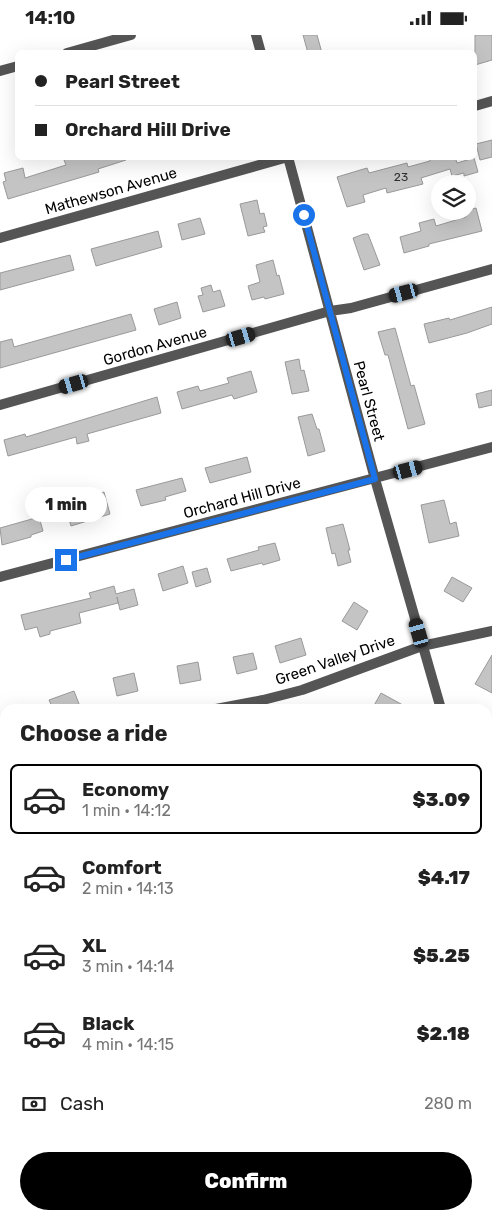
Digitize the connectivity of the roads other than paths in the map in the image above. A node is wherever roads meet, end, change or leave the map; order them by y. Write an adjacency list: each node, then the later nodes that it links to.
1 (131, 35): 3 (street)
2 (256, 35): 4 (street)
3 (78, 50)
4 (260, 50)
5 (15, 67): 6 (street)
6 (0, 71)
7 (492, 101): 8 (street)
8 (477, 105)
9 (277, 160): 11 (street, Mathewson Avenue)
10 (289, 160): 13 (street, Pearl Street)
11 (0, 238)
12 (492, 269): 13 (street, Gordon Avenue)
13 (330, 311): 14 (street, Gordon Avenue); 16 (street, Pearl Street)
14 (0, 405)
15 (492, 447): 16 (street, Orchard Hill Drive)
16 (375, 479): 17 (street, Orchard Hill Drive); 19 (street, Pearl Street)
17 (0, 577)
18 (492, 631): 19 (street, Green Valley Drive)
19 (422, 646): 20 (street, Green Valley Drive); 21 (street, Pearl Street)
20 (242, 704)
21 (439, 704)

